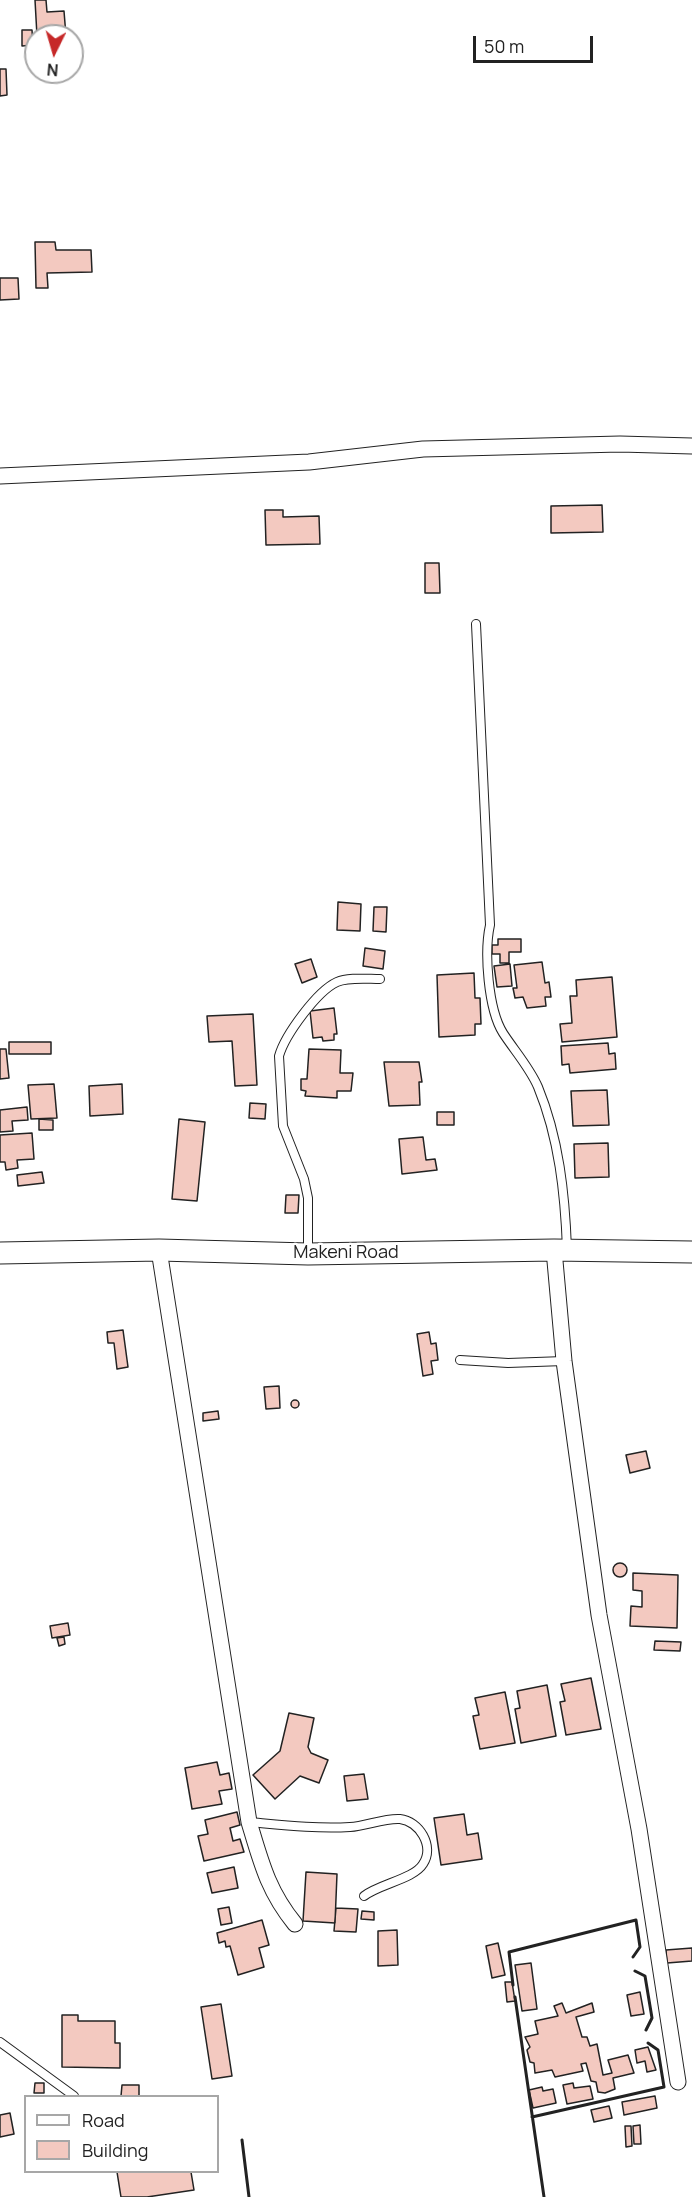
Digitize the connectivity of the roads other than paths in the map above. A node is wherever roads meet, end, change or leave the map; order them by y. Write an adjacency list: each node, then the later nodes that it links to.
1 (692, 446): 2 (street)
2 (0, 476)
3 (476, 624): 6 (lane)
4 (380, 979): 9 (lane)
5 (159, 1250): 8 (main road, Makeni Road); 9 (main road, Makeni Road); 12 (street)
6 (561, 1250): 7 (main road, Makeni Road); 9 (main road, Makeni Road); 11 (street)
7 (692, 1252)
8 (0, 1253)
9 (308, 1254)
10 (460, 1360): 11 (lane)
11 (564, 1361): 16 (street)
12 (249, 1822): 13 (lane); 14 (street)
13 (364, 1896)
14 (295, 1924)
15 (0, 2042): 17 (lane)
16 (678, 2082)
17 (71, 2095)

